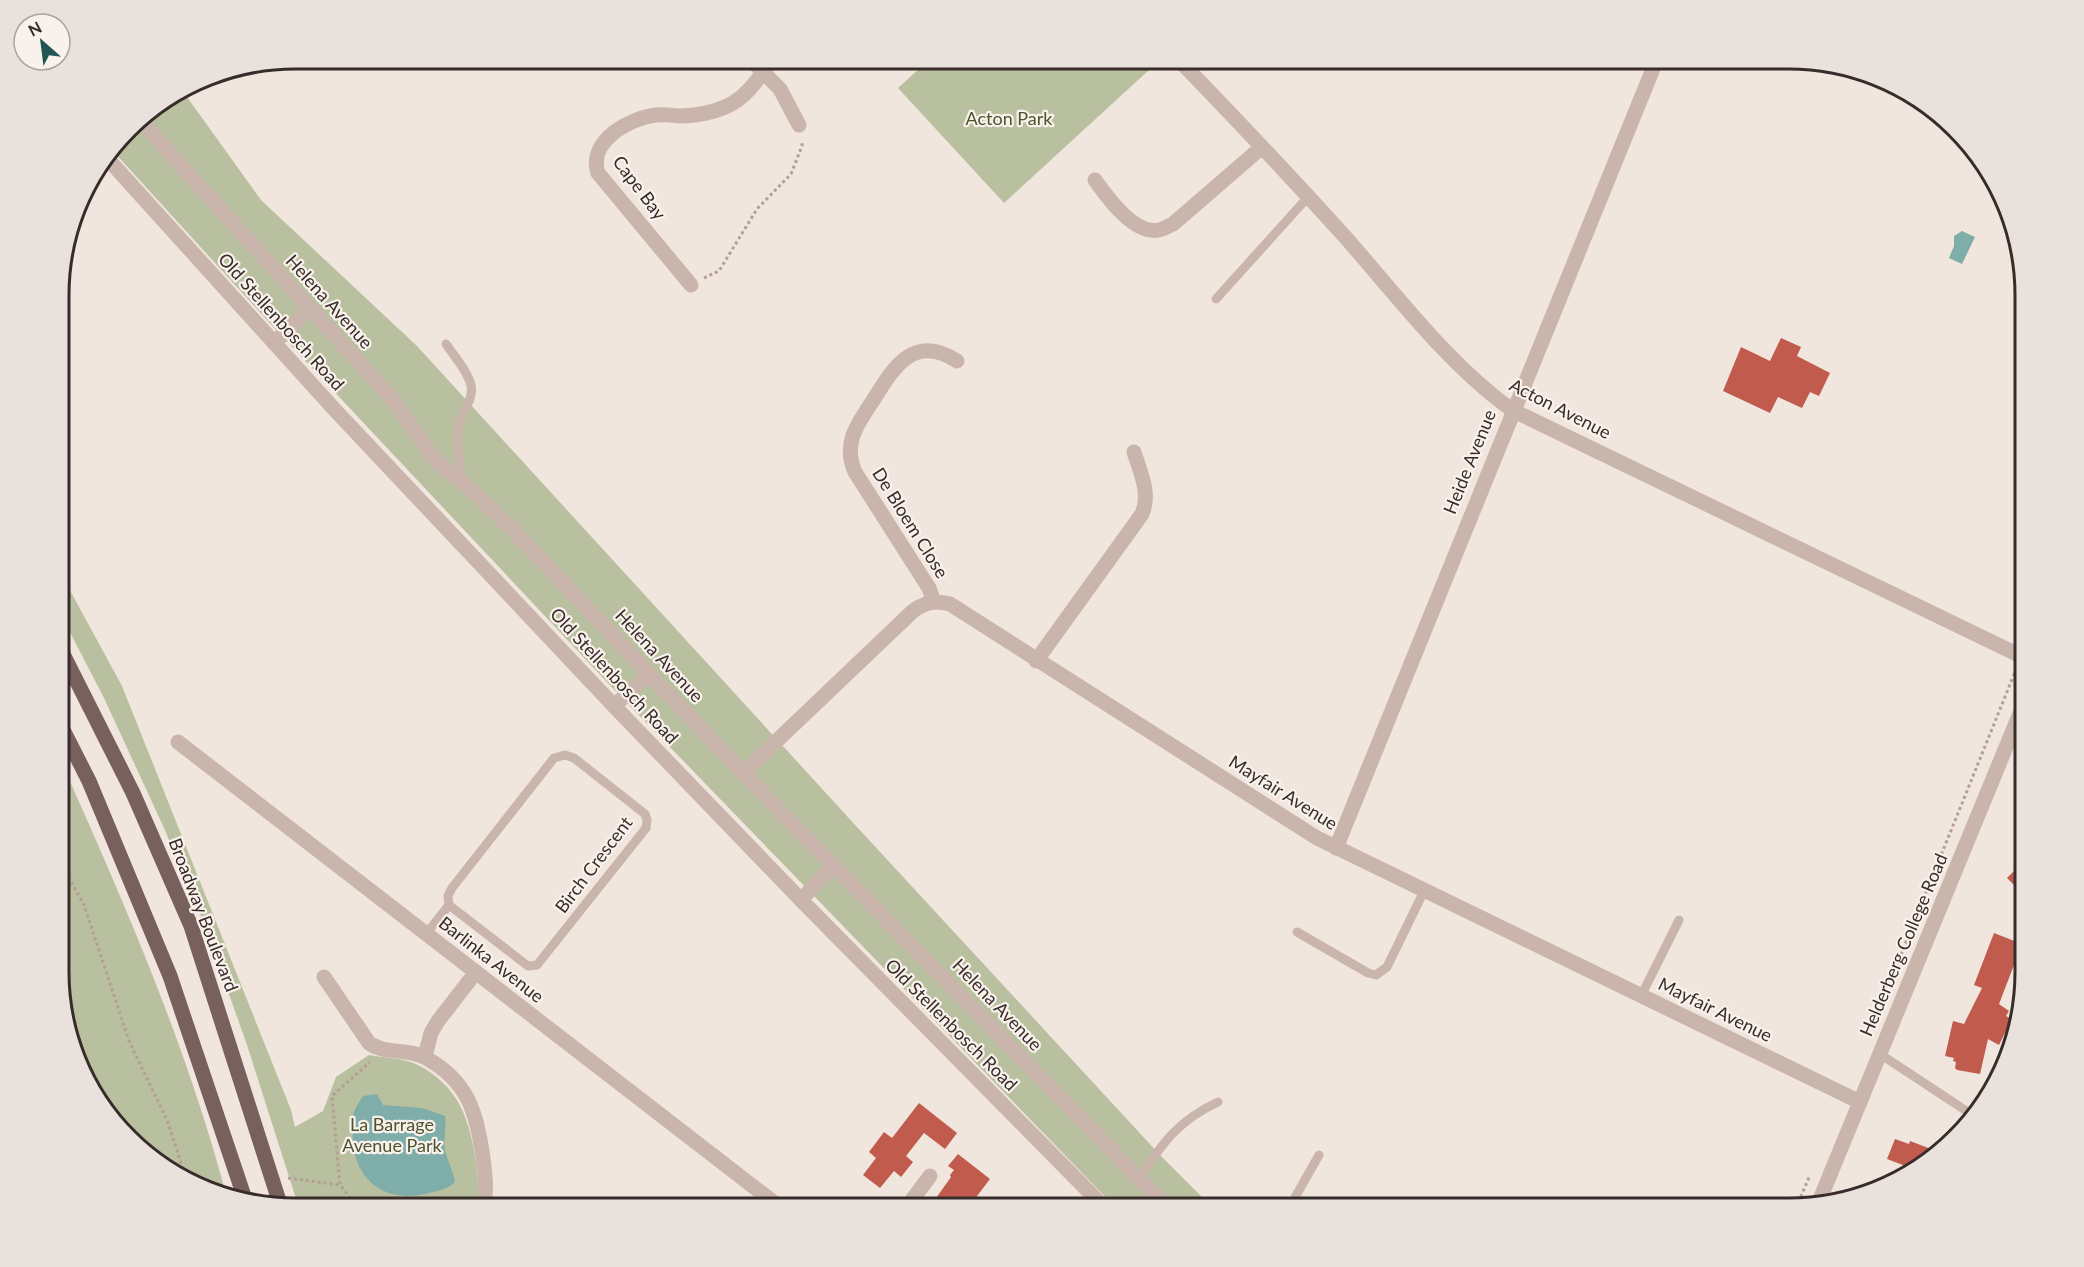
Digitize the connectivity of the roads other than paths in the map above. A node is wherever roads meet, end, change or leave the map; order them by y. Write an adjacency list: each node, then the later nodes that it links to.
1 (761, 69): 5 (street)
2 (766, 69): 5 (street, Cape Bay)
3 (1188, 69): 8 (street, Acton Avenue)
4 (1652, 69): 18 (street, Heide Avenue)
5 (764, 72): 6 (street); 12 (street, Cape Bay)
6 (799, 125)
7 (145, 126): 14 (street, Helena Avenue)
8 (1262, 147): 10 (street); 11 (street, Acton Avenue)
9 (112, 163): 15 (street, Old Stellenbosch Road)
10 (1095, 180)
11 (1308, 197): 13 (lane); 18 (street, Acton Avenue)
12 (692, 285)
13 (1216, 299)
14 (309, 309): 15 (street); 20 (street, Helena Avenue)
15 (274, 343): 26 (street, Old Stellenbosch Road)
16 (446, 344): 20 (lane)
17 (957, 361): 21 (street, De Bloem Close)
18 (1512, 410): 22 (street, Acton Avenue); 31 (street, Heide Avenue)
19 (1134, 452): 23 (street)
20 (462, 482): 25 (street, Helena Avenue)
21 (934, 602): 23 (street, Mayfair Avenue); 30 (street)
22 (2015, 653)
23 (1036, 661): 31 (street, Mayfair Avenue)
24 (69, 666): 52 (main road, Broadway Boulevard)
25 (649, 674): 26 (street); 30 (street, Helena Avenue)
26 (614, 706): 34 (street, Old Stellenbosch Road)
27 (2015, 725): 42 (street, Helderberg College Road)
28 (69, 742): 50 (main road)
29 (178, 742): 38 (street, Barlinka Avenue)
30 (743, 773): 32 (street, Helena Avenue)
31 (1336, 848): 33 (street, Mayfair Avenue)
32 (834, 864): 34 (street); 49 (street, Helena Avenue)
33 (1424, 891): 37 (lane); 41 (street, Mayfair Avenue)
34 (801, 900): 56 (street, Old Stellenbosch Road)
35 (449, 905): 35 (lane, Birch Crescent); 38 (lane, Birch Crescent)
36 (1679, 920): 41 (lane)
37 (1297, 932)
38 (426, 934): 39 (street, Barlinka Avenue)
39 (476, 972): 43 (street); 54 (street, Barlinka Avenue)
40 (324, 977): 43 (street)
41 (1641, 996): 45 (street, Mayfair Avenue)
42 (1880, 1054): 45 (street, Helderberg College Road); 46 (lane)
43 (425, 1056): 53 (street)
44 (1218, 1102): 49 (lane)
45 (1860, 1102): 51 (street, Helderberg College Road)
46 (1967, 1111)
47 (1319, 1155): 58 (lane)
48 (930, 1176): 55 (street)
49 (1139, 1179): 57 (street, Helena Avenue)
50 (243, 1192)
51 (1821, 1196)
52 (279, 1198)
53 (484, 1198)
54 (768, 1198)
55 (914, 1198)
56 (1095, 1198)
57 (1158, 1198)
58 (1295, 1198)

